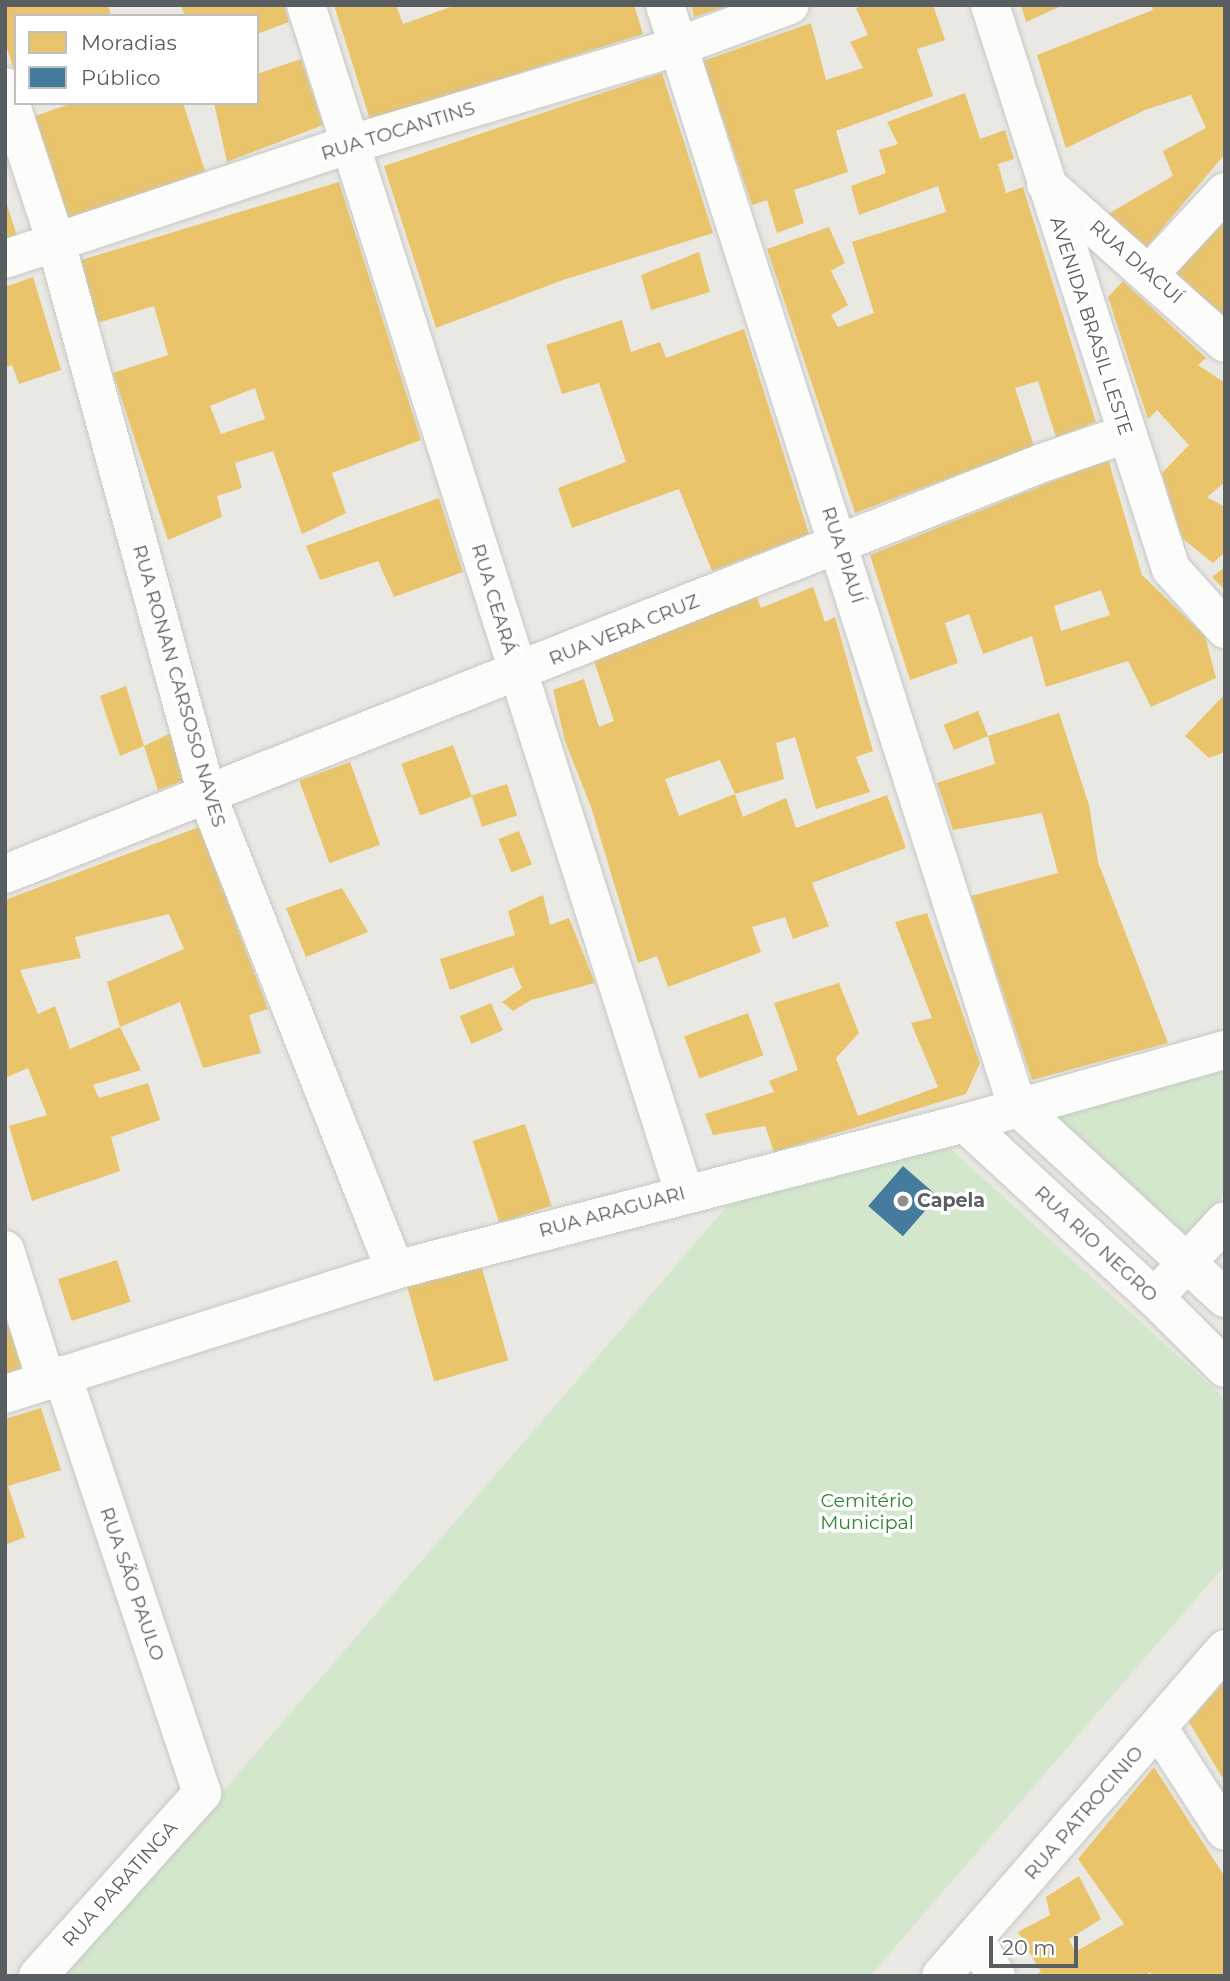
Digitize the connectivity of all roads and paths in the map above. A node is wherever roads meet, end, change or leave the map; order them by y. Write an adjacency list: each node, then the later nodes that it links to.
1 (306, 5): 7 (street, RUA CEARÁ)
2 (665, 5): 5 (street, RUA PIAUÍ)
3 (790, 5): 5 (street, RUA TOCANTINS)
4 (990, 5): 8 (street, AVENIDA BRASIL LESTE)
5 (678, 46): 7 (street, RUA TOCANTINS); 15 (street, RUA PIAUÍ)
6 (5, 87): 10 (street, RUA RONAN CARSOSO NAVES)
7 (351, 144): 10 (street, RUA TOCANTINS); 17 (street, RUA CEARÁ)
8 (1046, 184): 12 (street, RUA DIACUÍ); 14 (street, AVENIDA BRASIL LESTE)
9 (1225, 192): 12 (street)
10 (56, 242): 11 (street, RUA TOCANTINS); 18 (street, RUA RONAN CARSOSO NAVES)
11 (5, 259)
12 (1150, 273): 13 (street, RUA DIACUÍ)
13 (1225, 343)
14 (1126, 434): 15 (street, RUA VERA CRUZ); 16 (street, AVENIDA BRASIL LESTE)
15 (839, 544): 17 (street, RUA VERA CRUZ); 21 (street, RUA PIAUÍ)
16 (1225, 629)
17 (517, 673): 18 (street, RUA VERA CRUZ); 23 (street, RUA CEARÁ)
18 (207, 795): 19 (street, RUA VERA CRUZ); 27 (street, RUA RONAN CARSOSO NAVES)
19 (5, 874)
20 (1225, 1050): 21 (street, RUA ARAGUARI)
21 (1017, 1106): 22 (street, RUA ARAGUARI); 26 (street)
22 (965, 1123): 23 (street, RUA ARAGUARI); 29 (street, RUA RIO NEGRO)
23 (684, 1192): 27 (street, RUA ARAGUARI)
24 (1225, 1220): 26 (street)
25 (5, 1250): 31 (street, RUA SÃO PAULO)
26 (1186, 1263): 28 (street); 29 (street)
27 (395, 1270): 31 (street, RUA ARAGUARI)
28 (1225, 1298)
29 (1156, 1299): 30 (street, RUA RIO NEGRO)
30 (1225, 1368)
31 (54, 1377): 32 (street, RUA ARAGUARI); 35 (street, RUA SÃO PAULO)
32 (5, 1395)
33 (1225, 1649): 34 (street, RUA PATROCINIO)
34 (1159, 1729): 36 (street); 37 (street, RUA PATROCINIO)
35 (202, 1793): 38 (street, RUA PARATINGA)
36 (1225, 1831)
37 (974, 1938): 39 (street, RUA PATROCINIO); 40 (street)
38 (38, 1976)
39 (941, 1976)
40 (996, 1976)

